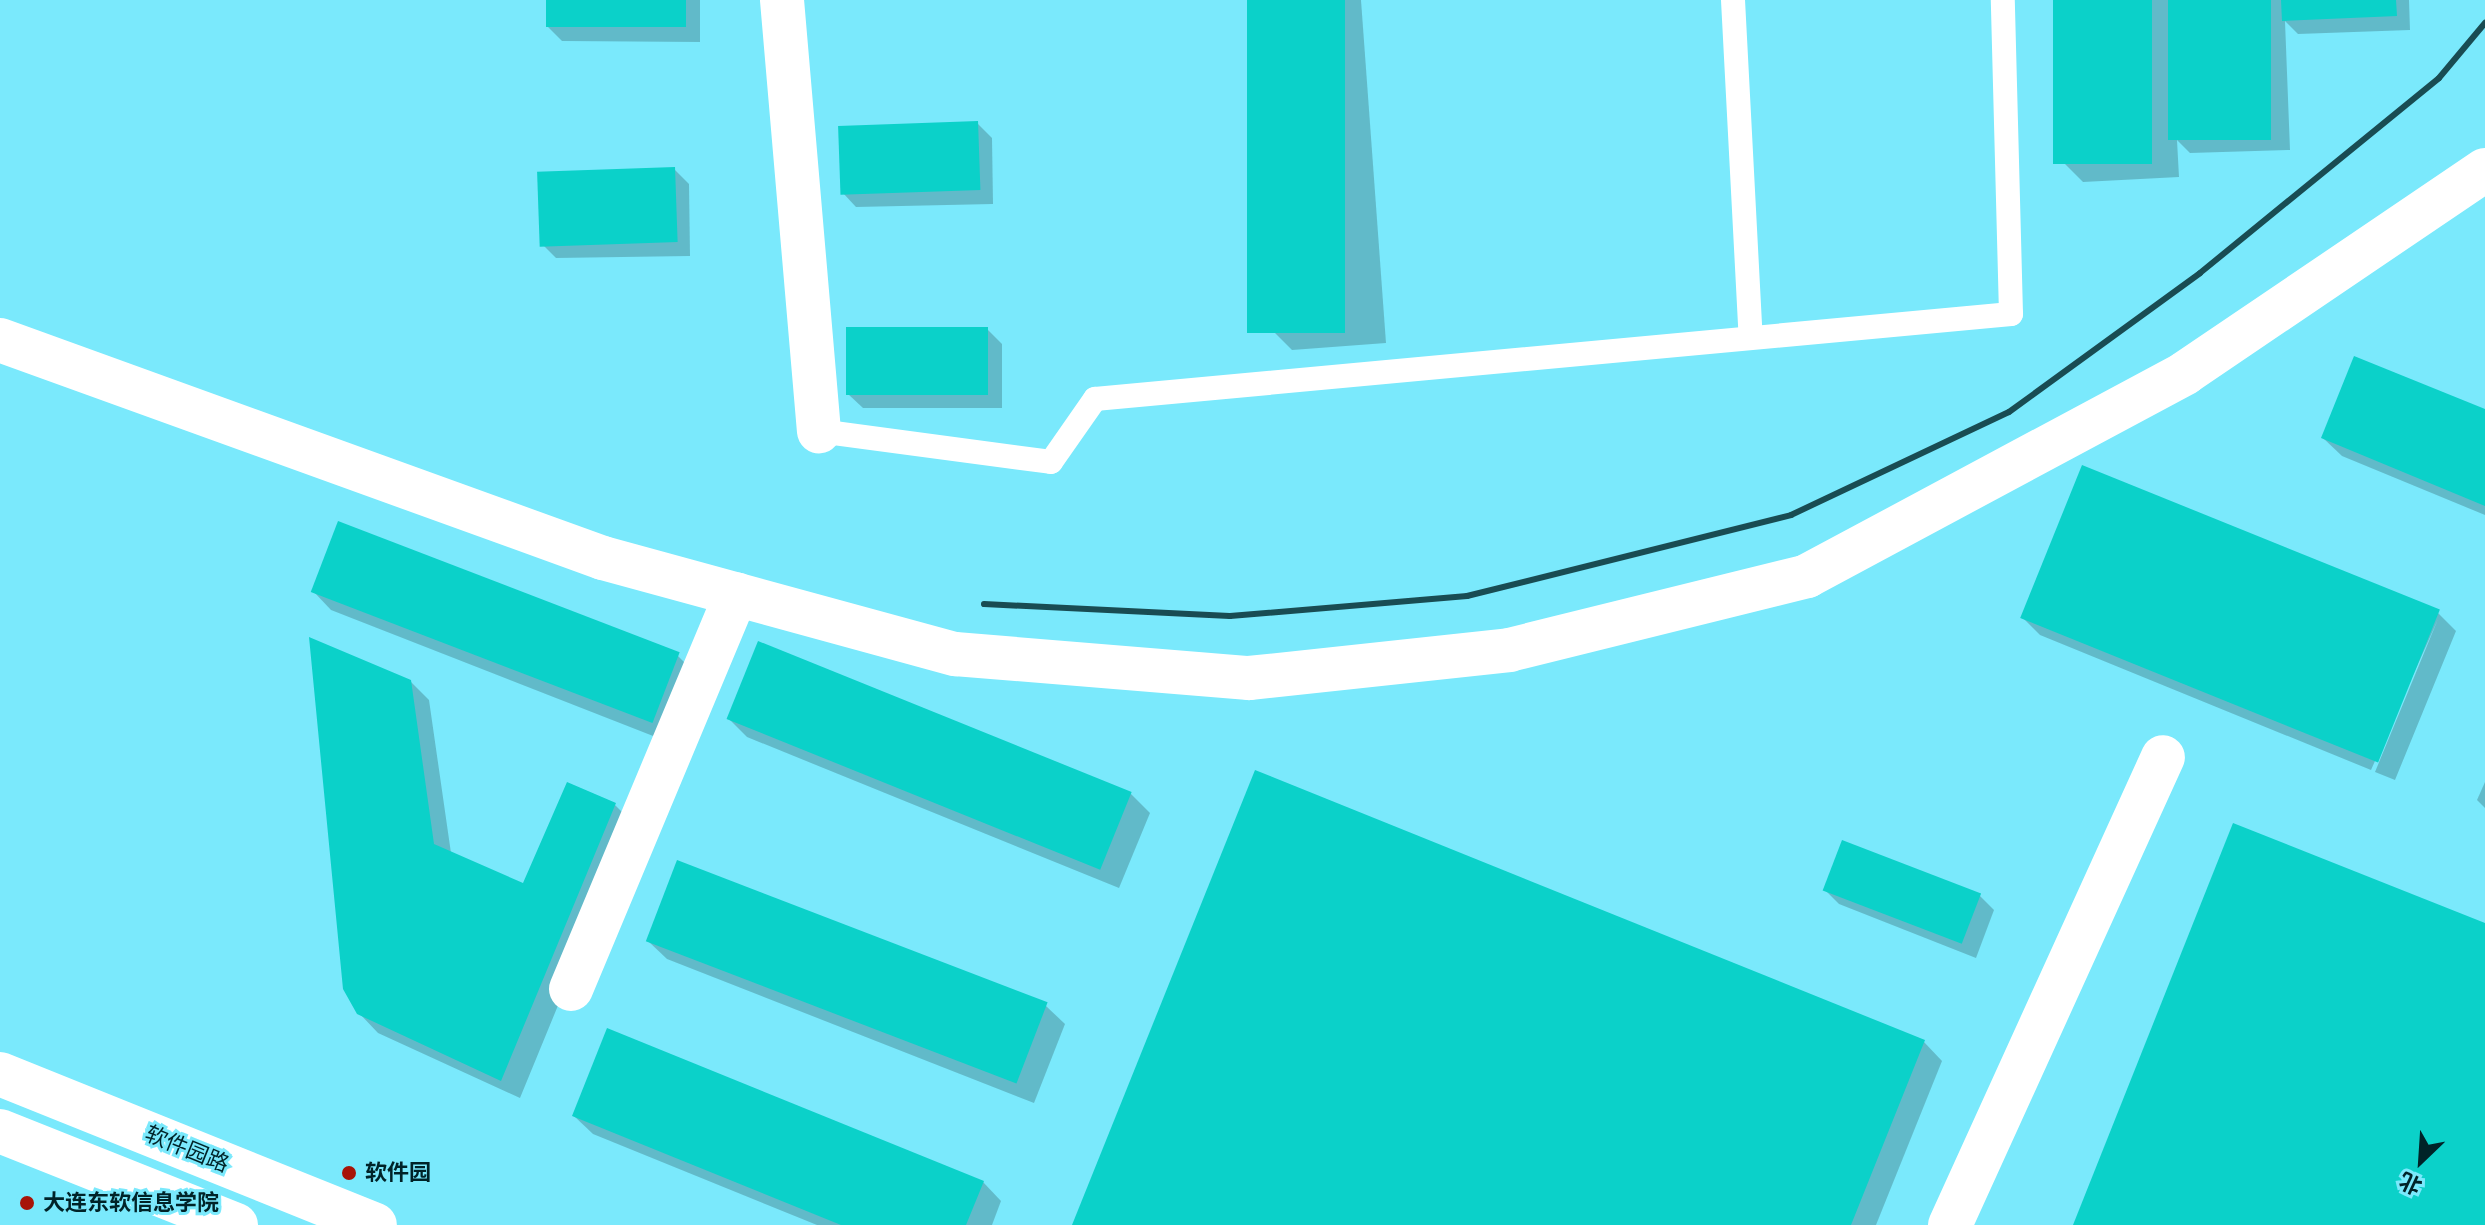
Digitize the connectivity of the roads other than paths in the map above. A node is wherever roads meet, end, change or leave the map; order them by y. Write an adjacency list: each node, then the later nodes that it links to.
1 (782, 0): 7 (street)
2 (1733, 0): 5 (lane)
3 (2003, 0): 5 (lane)
4 (2485, 170): 8 (street)
5 (1751, 338): 7 (lane)
6 (0, 340): 8 (street)
7 (819, 431)
8 (736, 594): 10 (street)
9 (2163, 757): 15 (street)
10 (571, 989)
11 (0, 1074): 14 (street, 软件园路)
12 (0, 1131): 13 (street)
13 (236, 1225)
14 (375, 1225)
15 (1950, 1225)

